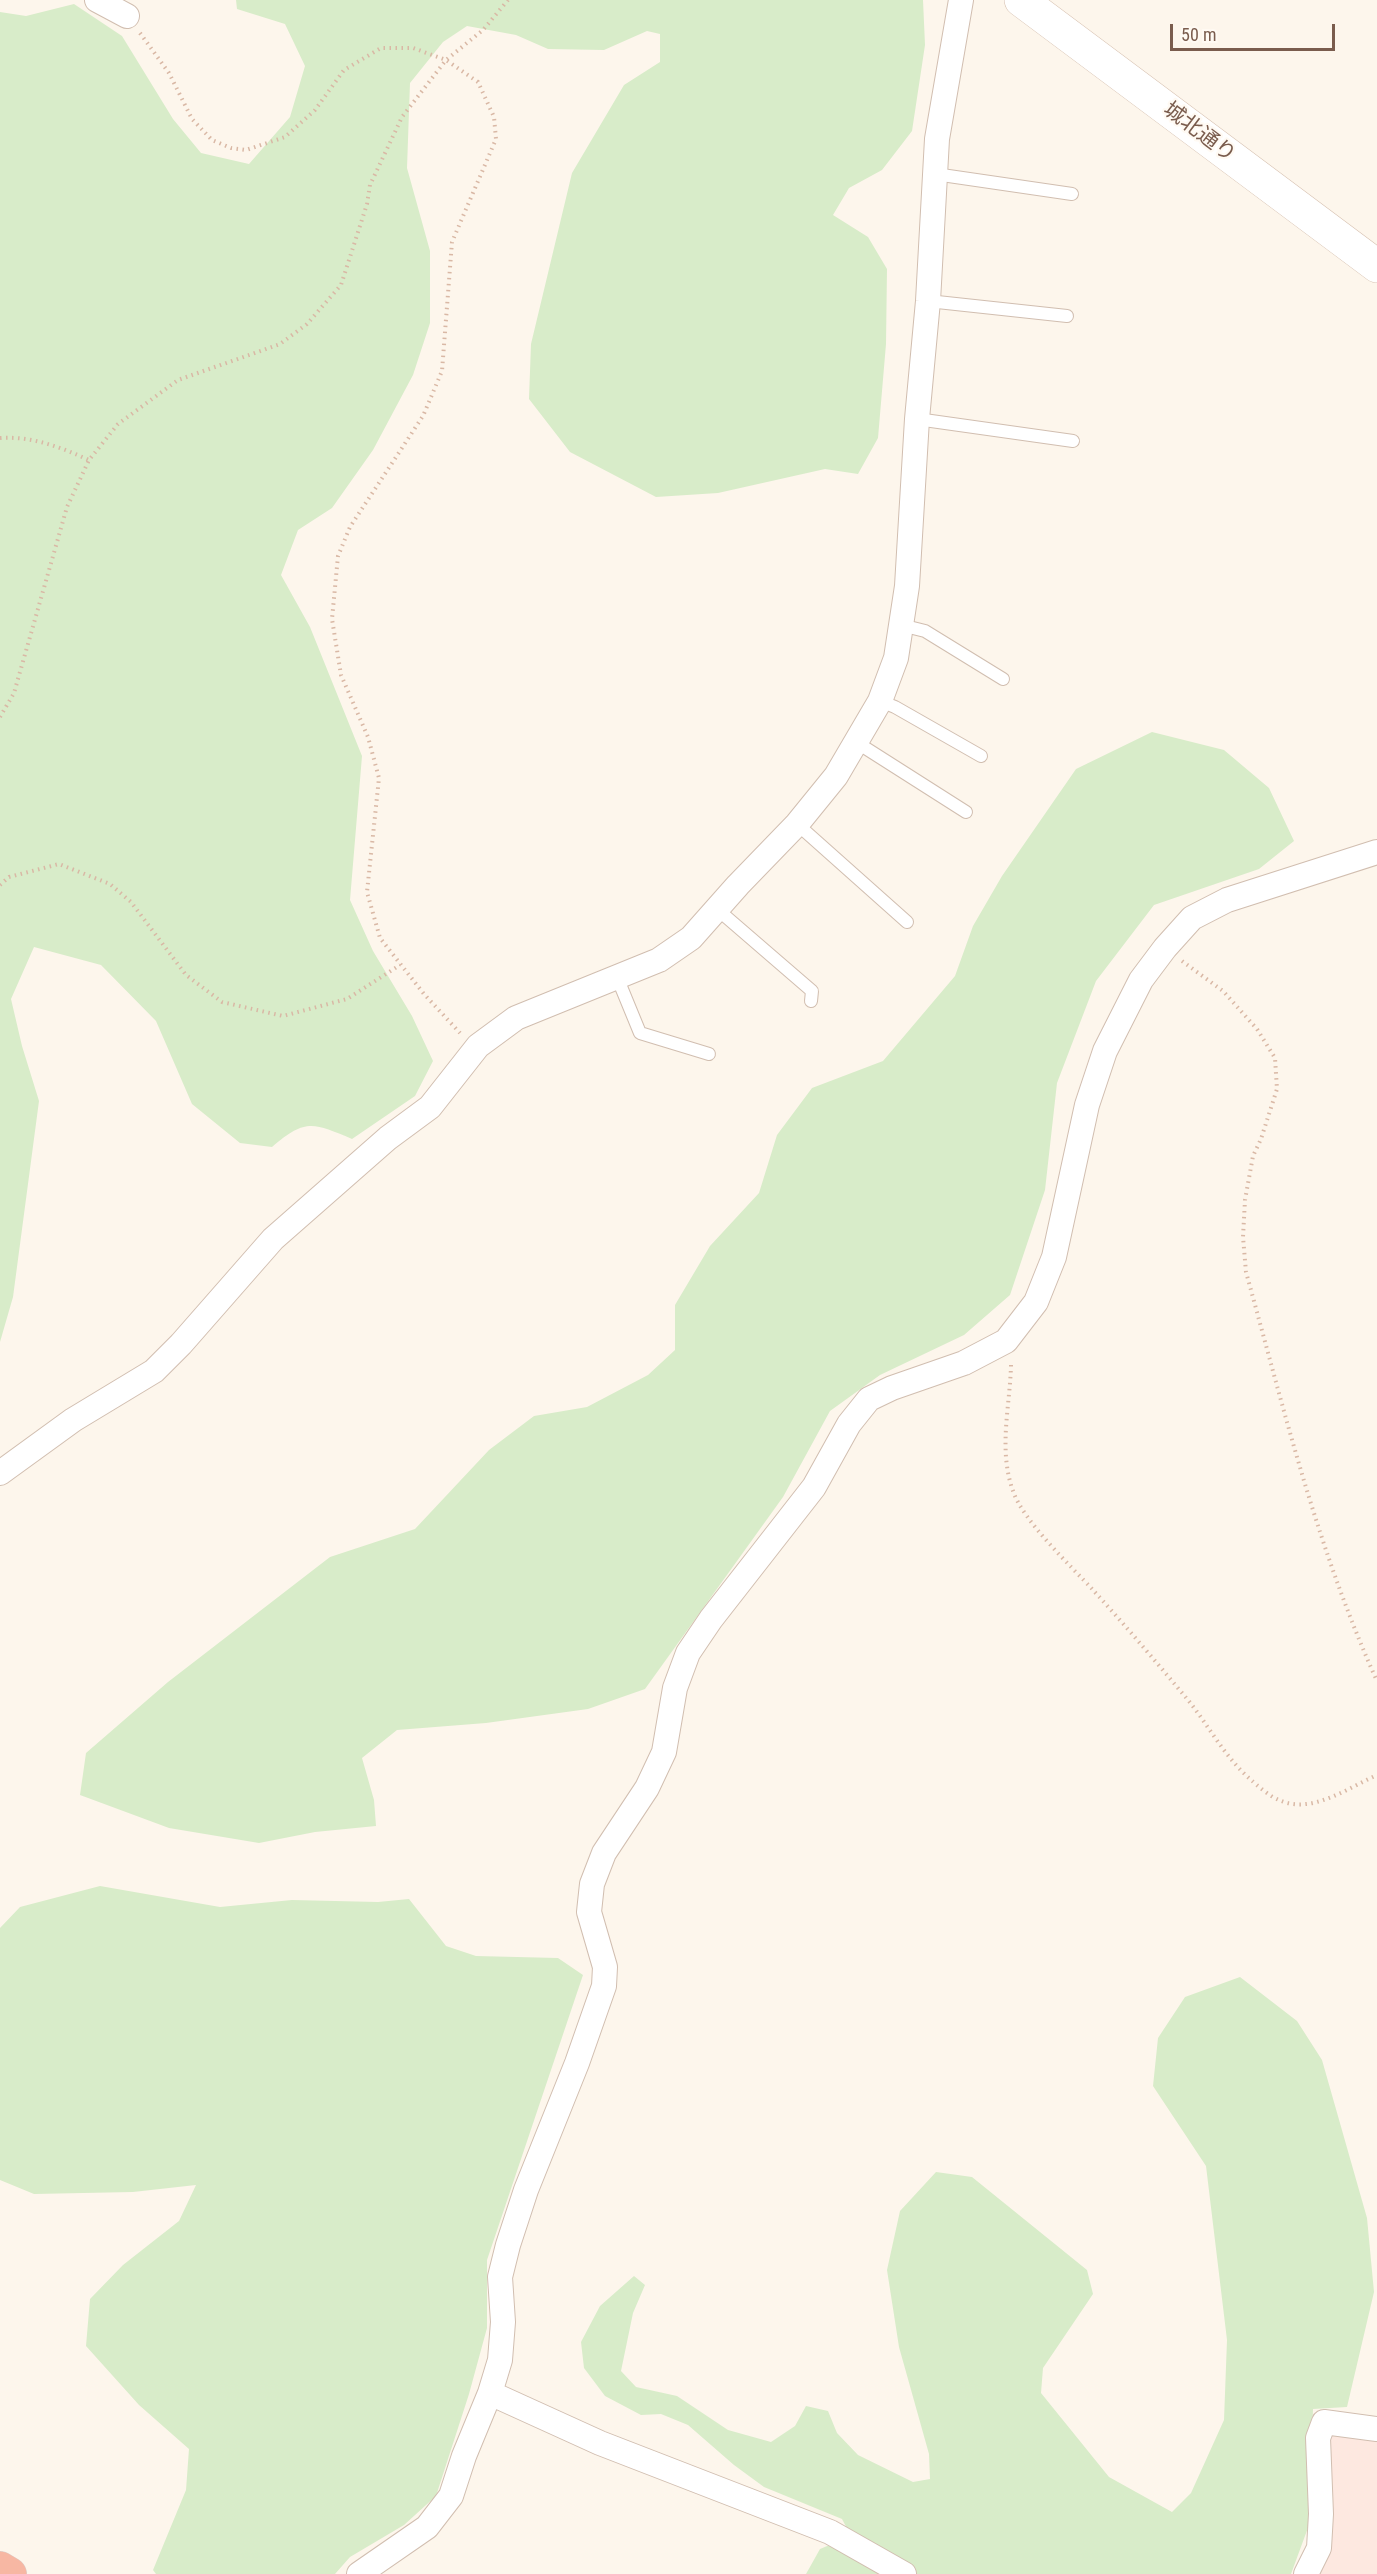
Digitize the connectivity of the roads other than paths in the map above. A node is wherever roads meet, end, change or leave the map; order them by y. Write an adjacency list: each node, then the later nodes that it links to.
1 (97, 0): 4 (street)
2 (962, 0): 5 (street)
3 (1021, 0): 7 (street, 城北通り)
4 (128, 16)
5 (935, 174): 6 (lane); 8 (street)
6 (1071, 194)
7 (1377, 266)
8 (928, 301): 9 (lane); 10 (street)
9 (1067, 316)
10 (917, 419): 11 (lane); 12 (street)
11 (1073, 441)
12 (901, 625): 13 (lane); 14 (street)
13 (1003, 679)
14 (880, 701): 15 (street); 16 (lane)
15 (856, 742): 17 (lane); 18 (street)
16 (981, 756)
17 (966, 812)
18 (797, 824): 20 (street); 21 (lane)
19 (1377, 852): 26 (street)
20 (717, 909): 22 (street); 23 (lane)
21 (907, 921)
22 (616, 977): 24 (lane); 25 (street)
23 (810, 1001)
24 (709, 1054)
25 (0, 1473)
26 (490, 2394): 30 (street); 31 (street)
27 (1377, 2428): 32 (street)
28 (0, 2568): 29 (highway)
29 (10, 2574)
30 (359, 2574)
31 (904, 2574)
32 (1306, 2574)

